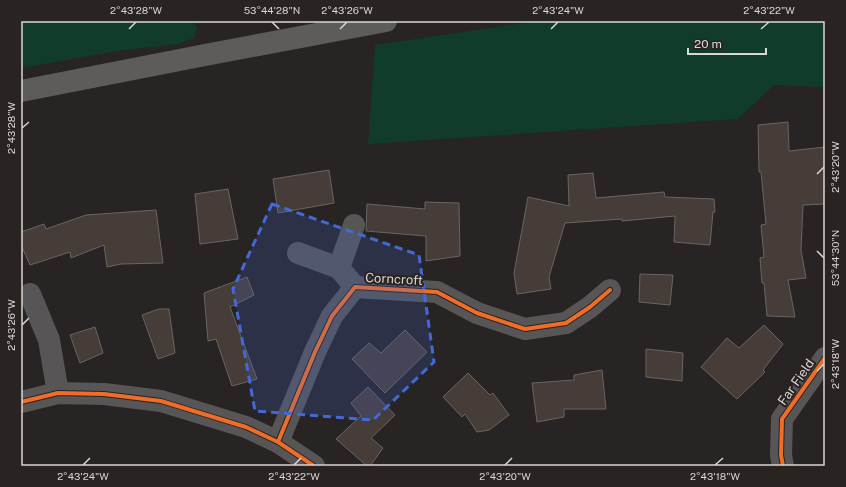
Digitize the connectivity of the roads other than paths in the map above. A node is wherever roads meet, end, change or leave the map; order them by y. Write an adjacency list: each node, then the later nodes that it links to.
1 (386, 21): 2 (highway)
2 (21, 91)
3 (354, 225): 5 (street)
4 (298, 253): 5 (street, Corncroft)
5 (339, 268): 6 (street, Corncroft)
6 (355, 287): 7 (street, Corncroft); 12 (street, Corncroft)
7 (610, 290)
8 (30, 294): 10 (street)
9 (825, 358): 14 (street, Far Field)
10 (58, 393): 11 (street); 12 (street)
11 (21, 402)
12 (278, 442): 13 (street)
13 (314, 466)
14 (783, 466)

